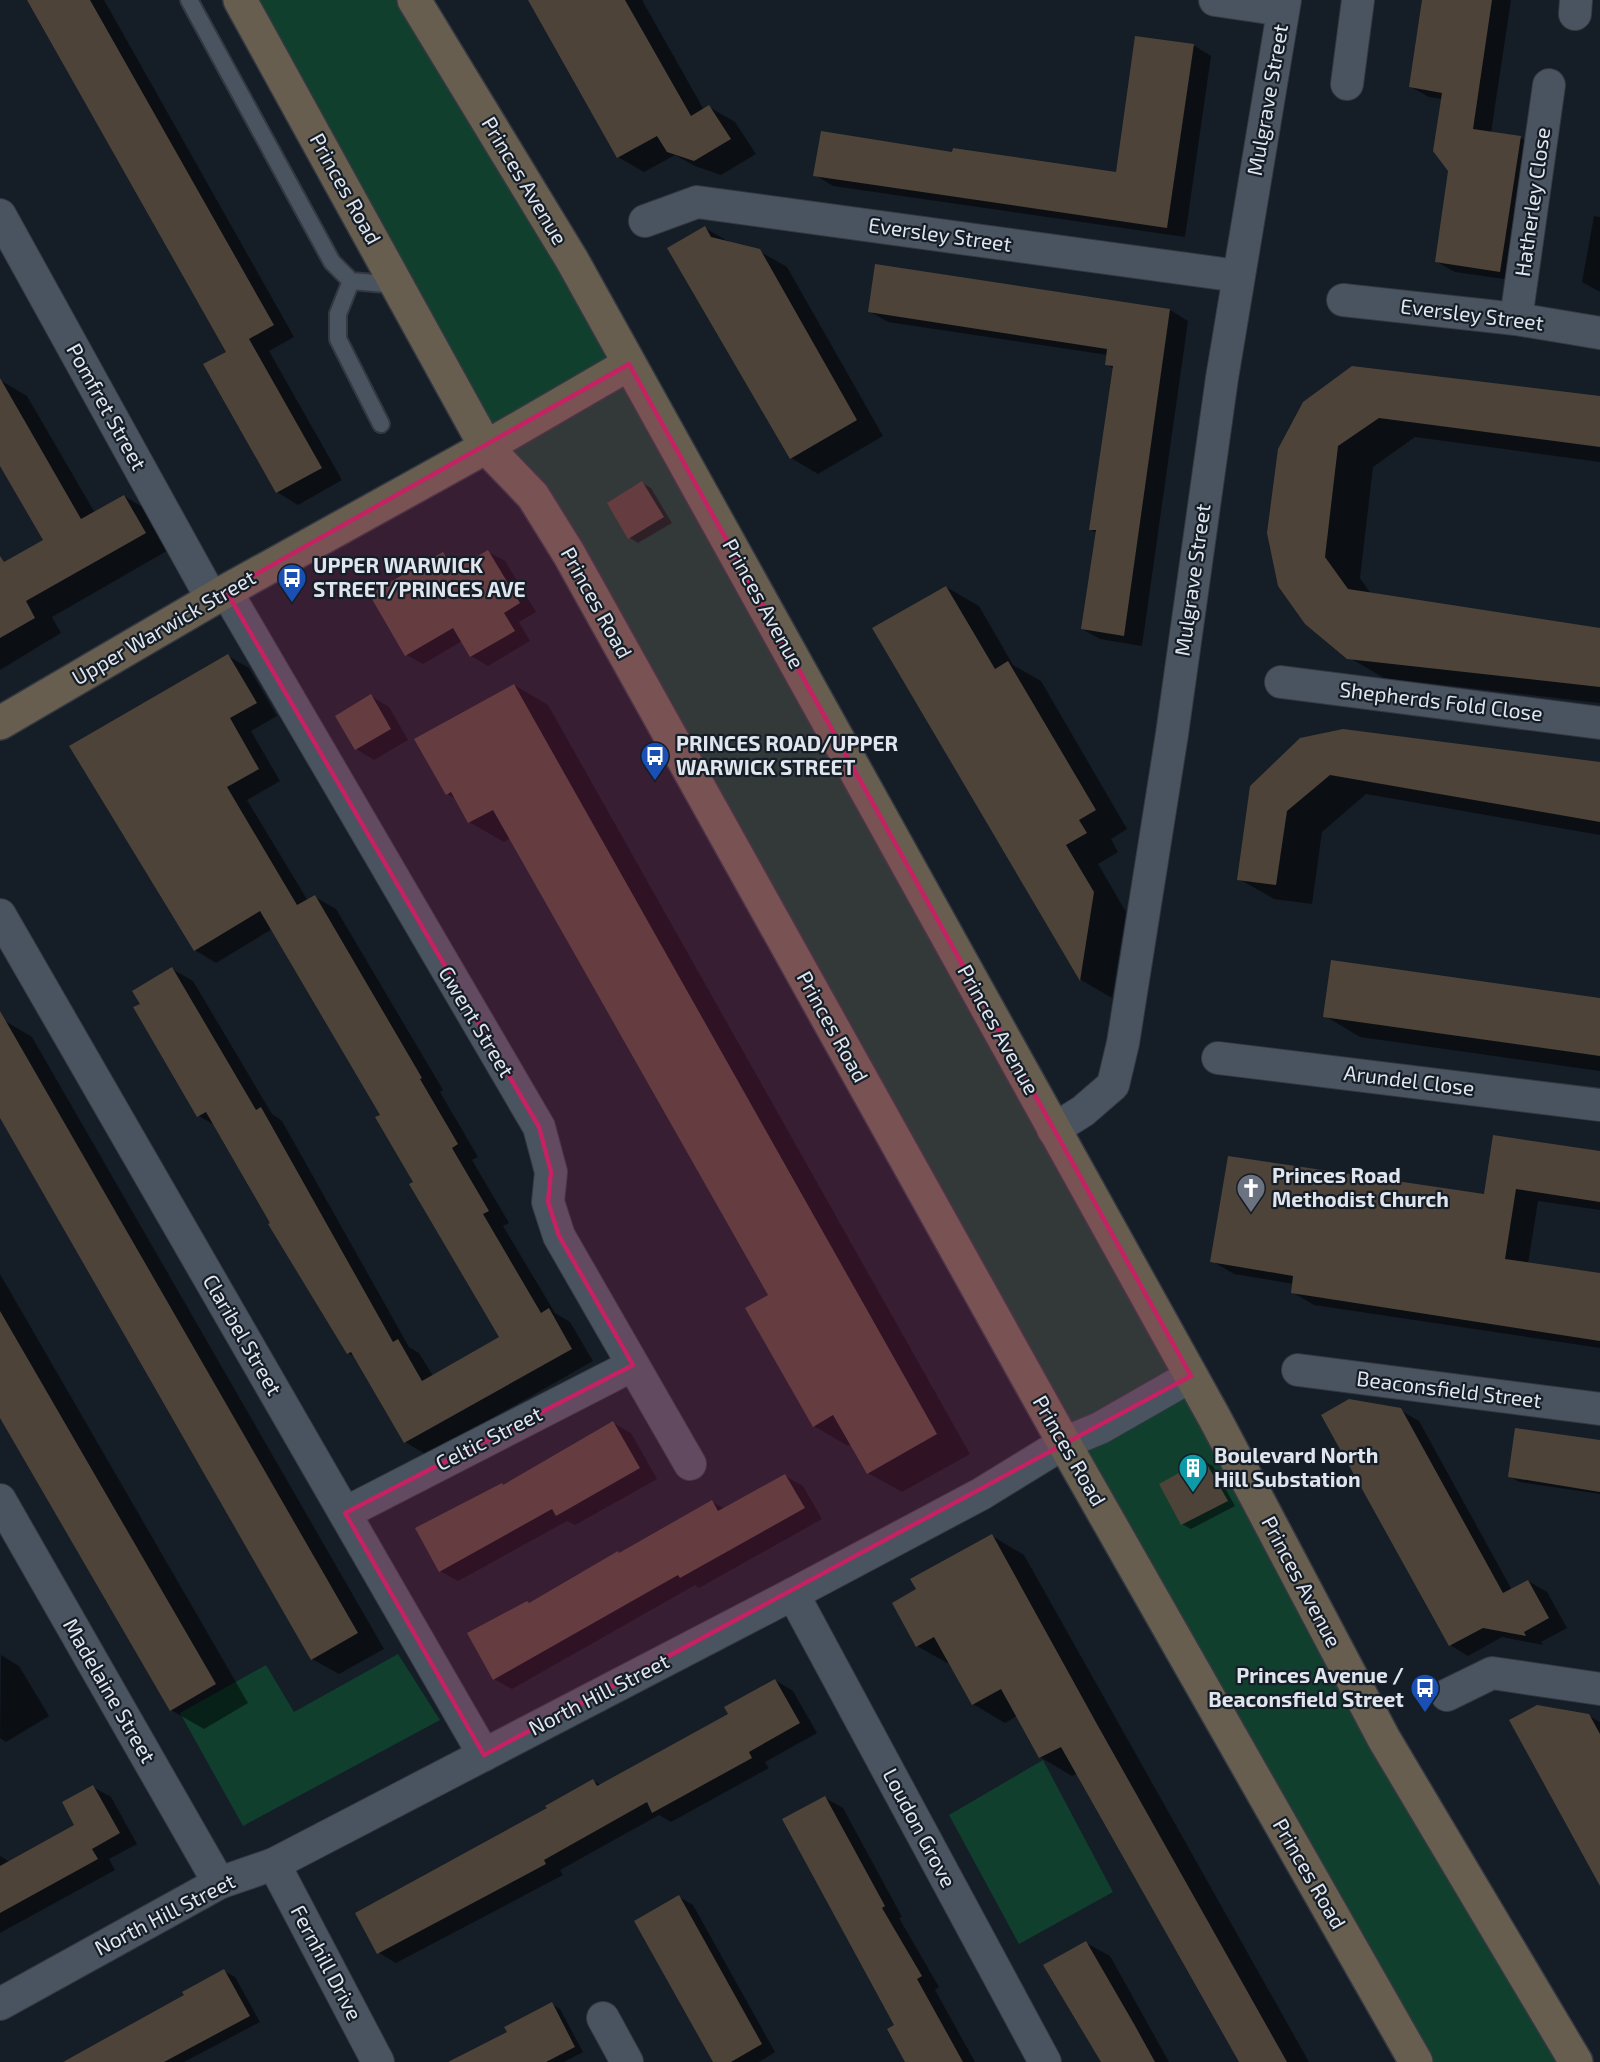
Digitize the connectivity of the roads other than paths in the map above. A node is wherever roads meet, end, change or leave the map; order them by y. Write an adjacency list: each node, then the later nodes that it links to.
1 (189, 0): 12 (lane)
2 (240, 0): 13 (main road, Princes Road)
3 (414, 0): 17 (main road, Princes Avenue)
4 (1215, 0): 6 (street)
5 (1358, 0): 7 (street)
6 (1284, 5): 11 (street, Mulgrave Street)
7 (1347, 84)
8 (1549, 85): 15 (street, Hatherley Close)
9 (0, 215): 20 (street, Pomfret Street)
10 (645, 222): 11 (street, Eversley Street)
11 (1238, 276): 27 (street, Mulgrave Street)
12 (351, 281): 13 (lane); 18 (lane)
13 (398, 285): 19 (main road, Princes Road)
14 (1343, 300): 15 (street, Eversley Street)
15 (1516, 319): 16 (street, Eversley Street)
16 (1600, 333)
17 (629, 364): 19 (main road, Upper Warwick Street); 27 (main road, Princes Avenue)
18 (381, 424)
19 (486, 447): 20 (main road, Upper Warwick Street); 32 (main road, Princes Road)
20 (219, 595): 22 (main road, Upper Warwick Street); 28 (street, Gwent Street)
21 (1281, 682): 23 (street, Shepherds Fold Close)
22 (0, 723)
23 (1600, 723)
24 (0, 915): 35 (street, Claribel Street)
25 (1218, 1058): 26 (street, Arundel Close)
26 (1600, 1105)
27 (1053, 1130): 30 (main road, Princes Avenue)
28 (633, 1365): 33 (street, Gwent Street); 35 (street, Celtic Street)
29 (1298, 1370): 31 (street, Beaconsfield Street)
30 (1191, 1376): 32 (street, North Hill Street); 48 (main road, Princes Avenue)
31 (1600, 1409)
32 (1064, 1443): 36 (street, North Hill Street); 47 (main road, Princes Road)
33 (690, 1464)
34 (0, 1500): 41 (street, Madelaine Street)
35 (345, 1513): 39 (street, Claribel Street)
36 (793, 1594): 39 (street, North Hill Street); 46 (street, Loudon Grove)
37 (1600, 1689): 38 (street)
38 (1447, 1695)
39 (484, 1755): 40 (street, North Hill Street)
40 (274, 1864): 41 (street, North Hill Street); 44 (street, Fernhill Drive)
41 (219, 1883): 42 (street, North Hill Street)
42 (0, 2004)
43 (603, 2018): 45 (street)
44 (378, 2062)
45 (627, 2062)
46 (1045, 2062)
47 (1416, 2062)
48 (1576, 2062)

